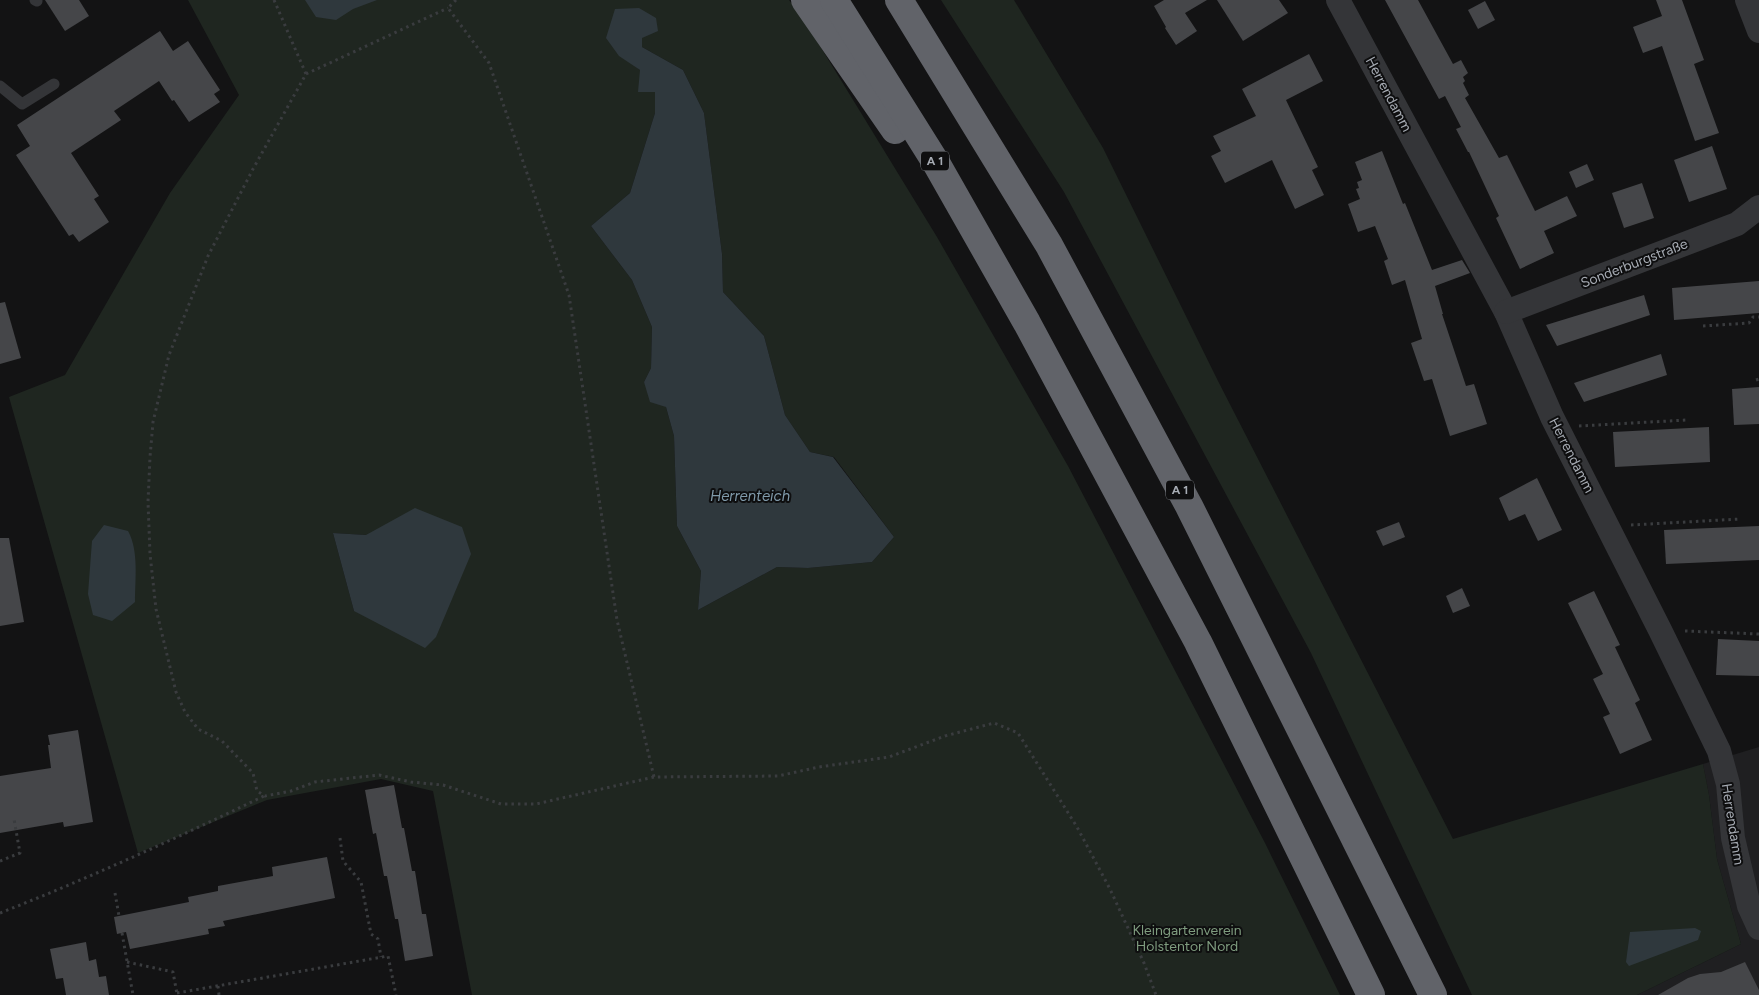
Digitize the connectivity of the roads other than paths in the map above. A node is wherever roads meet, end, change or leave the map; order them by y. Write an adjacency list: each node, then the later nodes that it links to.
1 (805, 0): 11 (highway)
2 (834, 0): 11 (highway, A 1)
3 (900, 0): 14 (highway, A 1)
4 (1338, 0): 10 (street, Herrendamm)
5 (1747, 0): 6 (street)
6 (1759, 31)
7 (54, 84): 8 (lane)
8 (0, 86)
9 (1759, 207): 10 (street, Sonderburgstraße)
10 (1506, 312): 12 (street, Herrendamm)
11 (1027, 323): 13 (highway, A 1)
12 (1759, 928)
13 (1371, 995)
14 (1433, 995)

